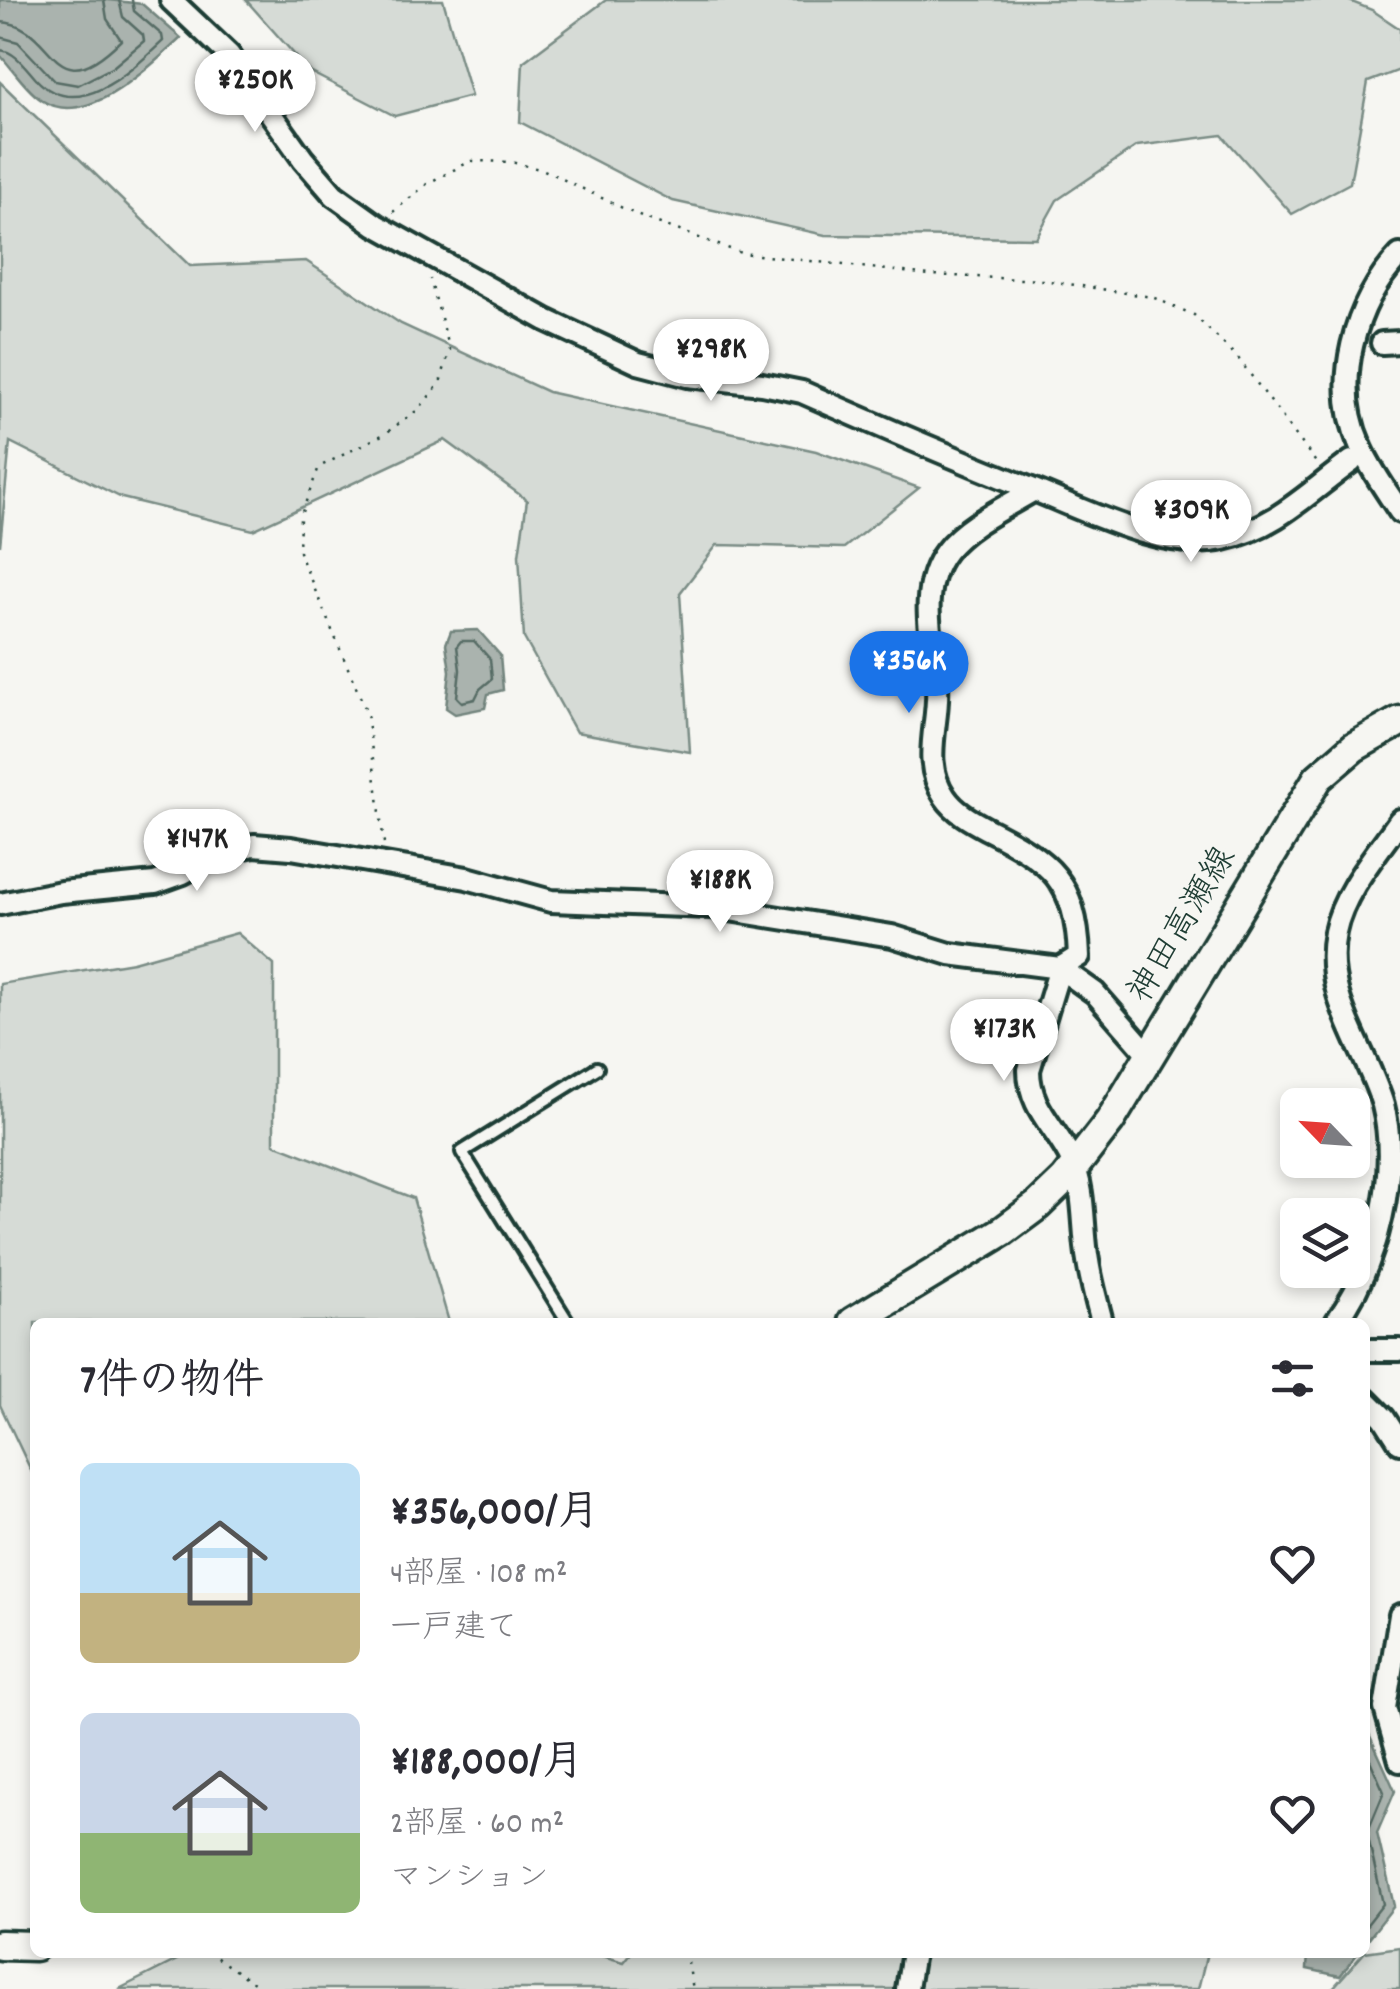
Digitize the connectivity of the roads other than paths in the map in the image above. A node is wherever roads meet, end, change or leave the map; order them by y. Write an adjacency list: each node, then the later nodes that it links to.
1 (171, 0): 4 (street)
2 (1400, 256): 5 (street)
3 (1352, 461): 4 (street)
4 (1034, 490): 9 (street)
5 (1400, 512)
6 (1400, 721): 10 (main road, 神田高瀬線)
7 (1400, 820): 13 (street)
8 (0, 904): 9 (street)
9 (1060, 968): 10 (street); 12 (street)
10 (1150, 1056): 12 (main road, 神田高瀬線)
11 (598, 1068): 14 (lane)
12 (1074, 1168): 15 (main road, 神田高瀬線); 16 (street)
13 (1394, 1200): 17 (street)
14 (566, 1318)
15 (861, 1318)
16 (1101, 1318)
17 (1338, 1318)
18 (1370, 1350): 19 (street)
19 (1400, 1350)
20 (1370, 1404): 21 (street)
21 (1400, 1443)
22 (1400, 1615): 23 (street)
23 (1400, 1761)
24 (0, 1944): 25 (main road)
25 (30, 1946)
26 (913, 1958): 27 (street)
27 (907, 1989)

